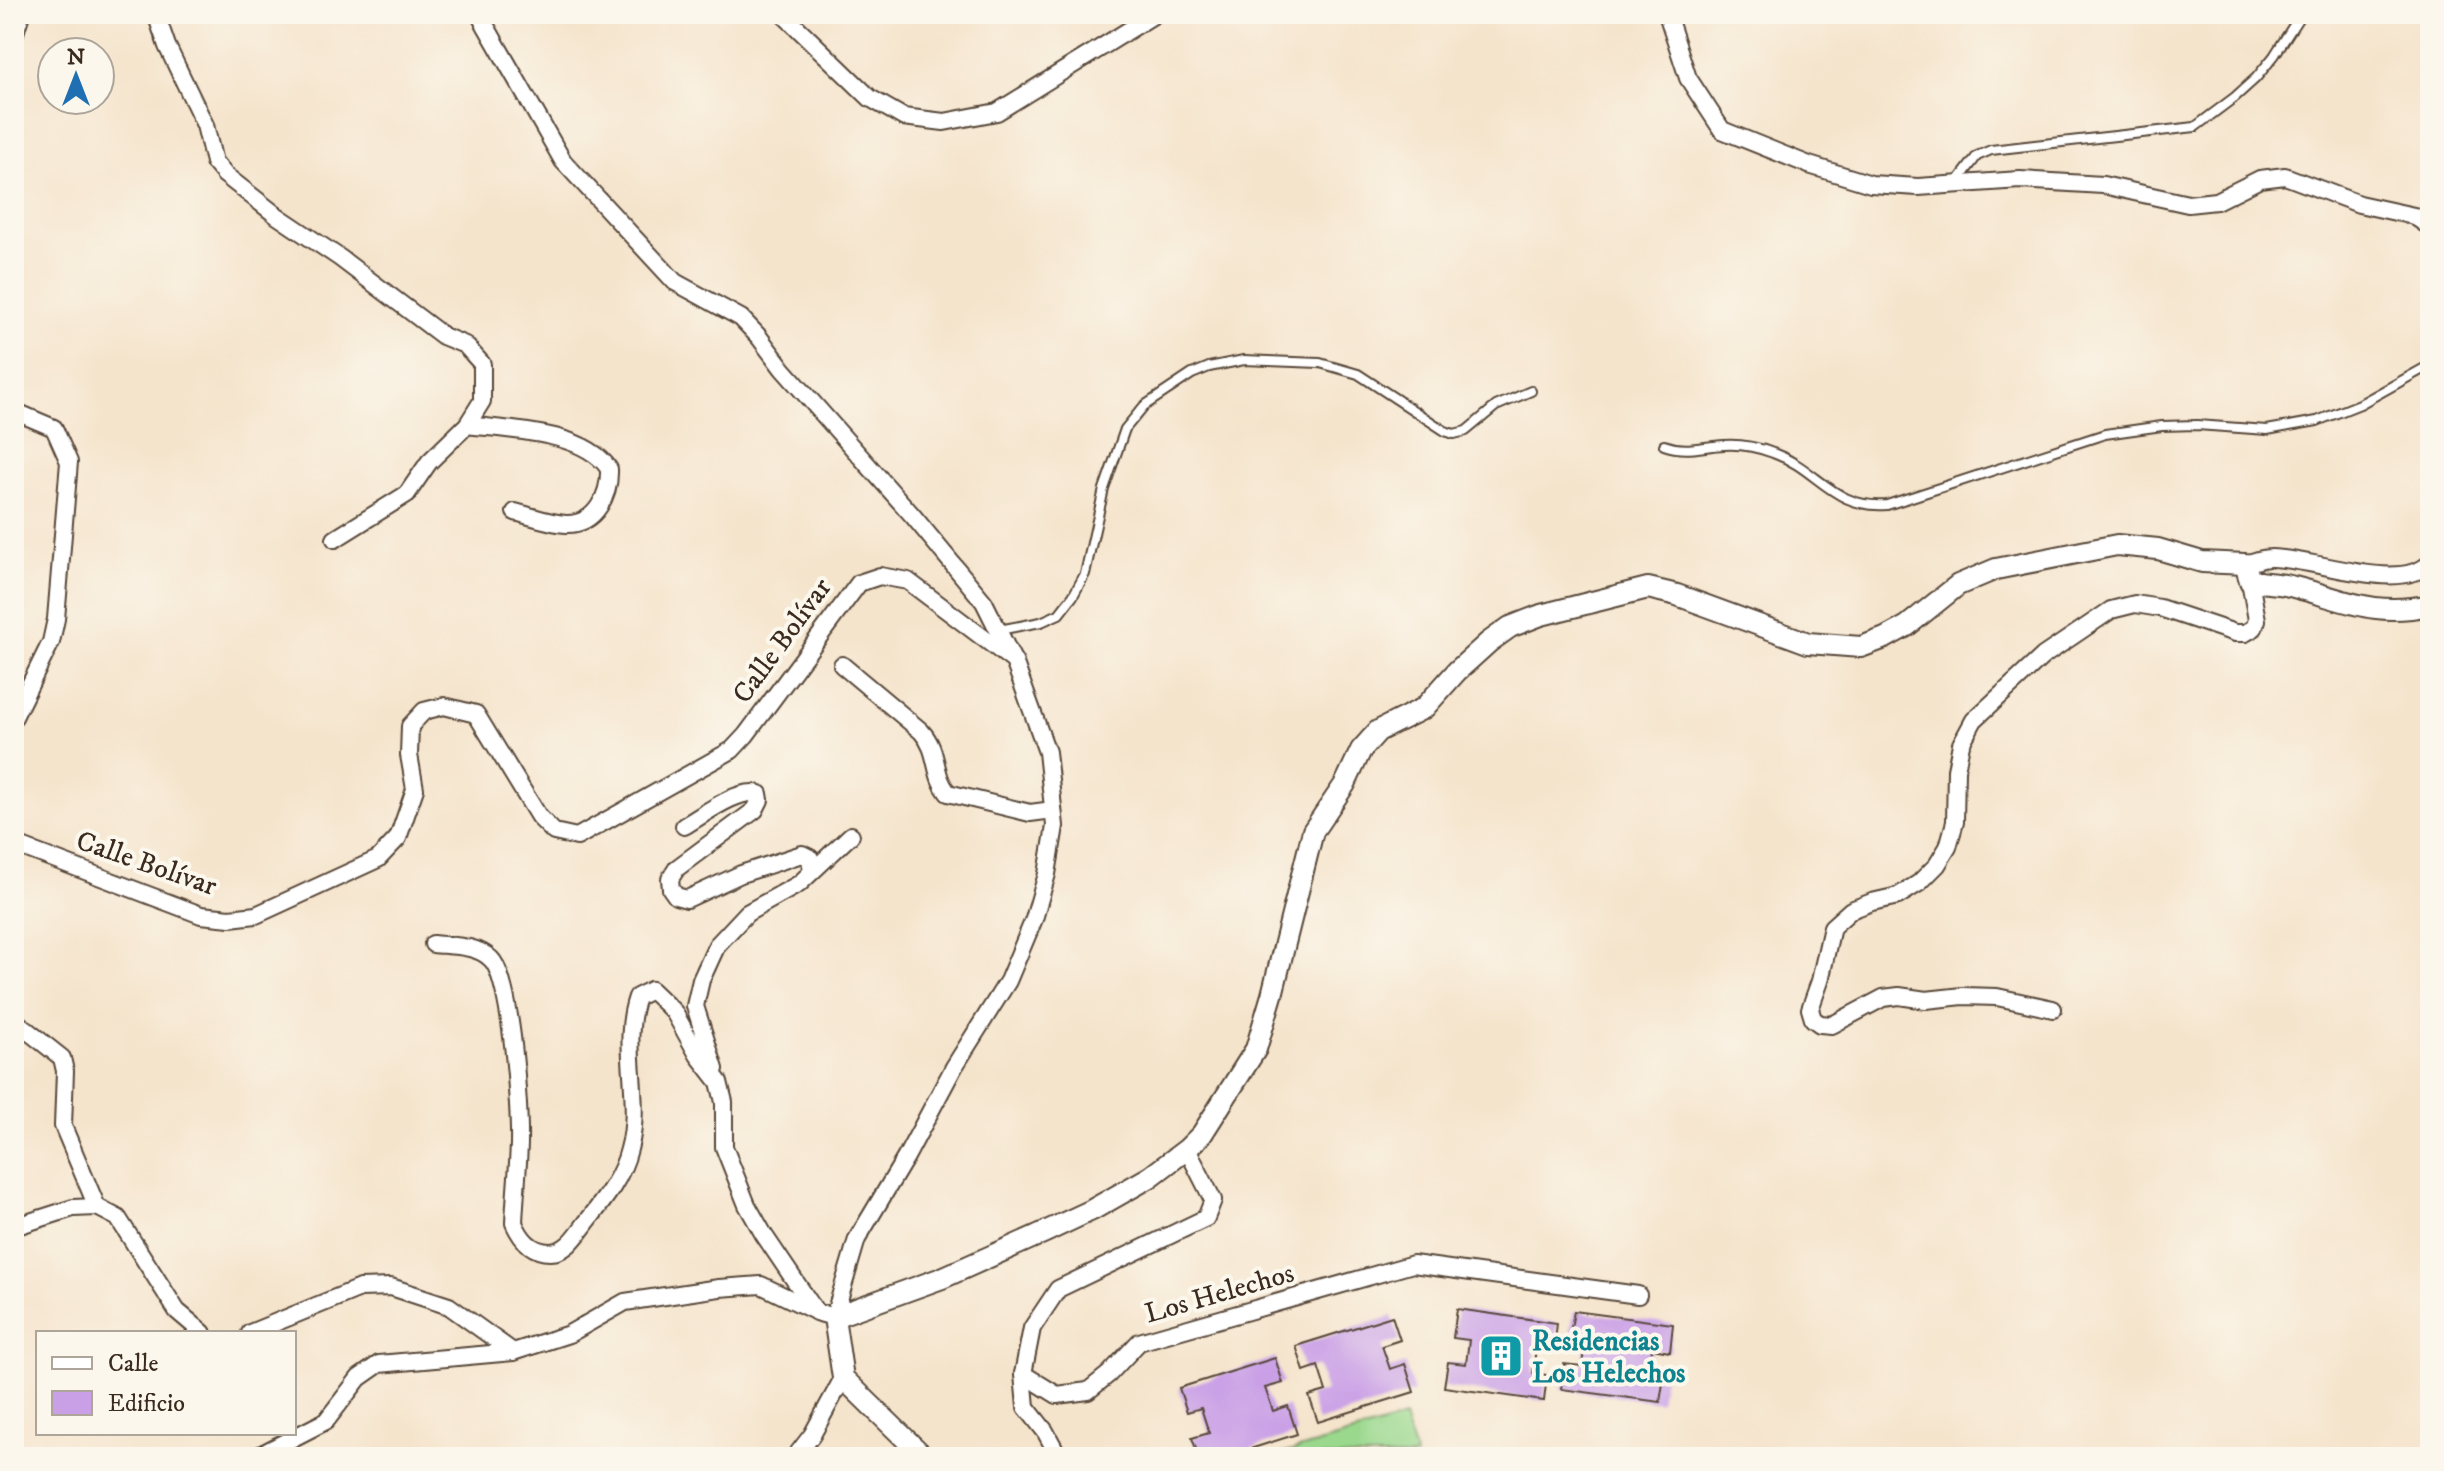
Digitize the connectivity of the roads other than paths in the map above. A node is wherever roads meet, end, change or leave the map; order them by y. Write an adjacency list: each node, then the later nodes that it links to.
1 (21, 14): 8 (street)
2 (156, 14): 14 (street)
3 (479, 14): 21 (street)
4 (783, 14): 5 (street)
5 (1155, 14)
6 (1667, 14): 9 (street)
7 (2301, 14): 9 (lane)
8 (14, 36)
9 (1955, 186): 10 (street)
10 (2430, 227)
11 (2430, 365): 15 (lane)
12 (1531, 391): 21 (lane)
13 (14, 411): 24 (street)
14 (467, 425): 16 (street); 17 (street)
15 (1664, 445)
16 (515, 512)
17 (335, 539)
18 (2430, 563): 19 (street)
19 (2248, 572): 20 (street); 31 (street); 34 (street)
20 (2430, 605)
21 (998, 630): 22 (street)
22 (1014, 661): 25 (street); 28 (street, Calle Bolívar)
23 (842, 665): 25 (street)
24 (14, 717)
25 (1053, 810): 38 (street)
26 (684, 826): 29 (street)
27 (851, 835): 29 (street)
28 (14, 844)
29 (812, 871): 33 (street)
30 (433, 944): 33 (street)
31 (2053, 1009)
32 (14, 1020): 35 (street)
33 (719, 1082): 38 (street)
34 (1187, 1149): 38 (street); 42 (street)
35 (97, 1207): 36 (street); 39 (street)
36 (14, 1227)
37 (1638, 1295): 42 (street, Los Helechos)
38 (825, 1314): 41 (street); 43 (street)
39 (201, 1331)
40 (255, 1331): 41 (street)
41 (513, 1352): 44 (street)
42 (1023, 1374): 47 (street)
43 (843, 1378): 45 (street); 46 (street)
44 (256, 1457)
45 (795, 1457)
46 (924, 1457)
47 (1059, 1457)

